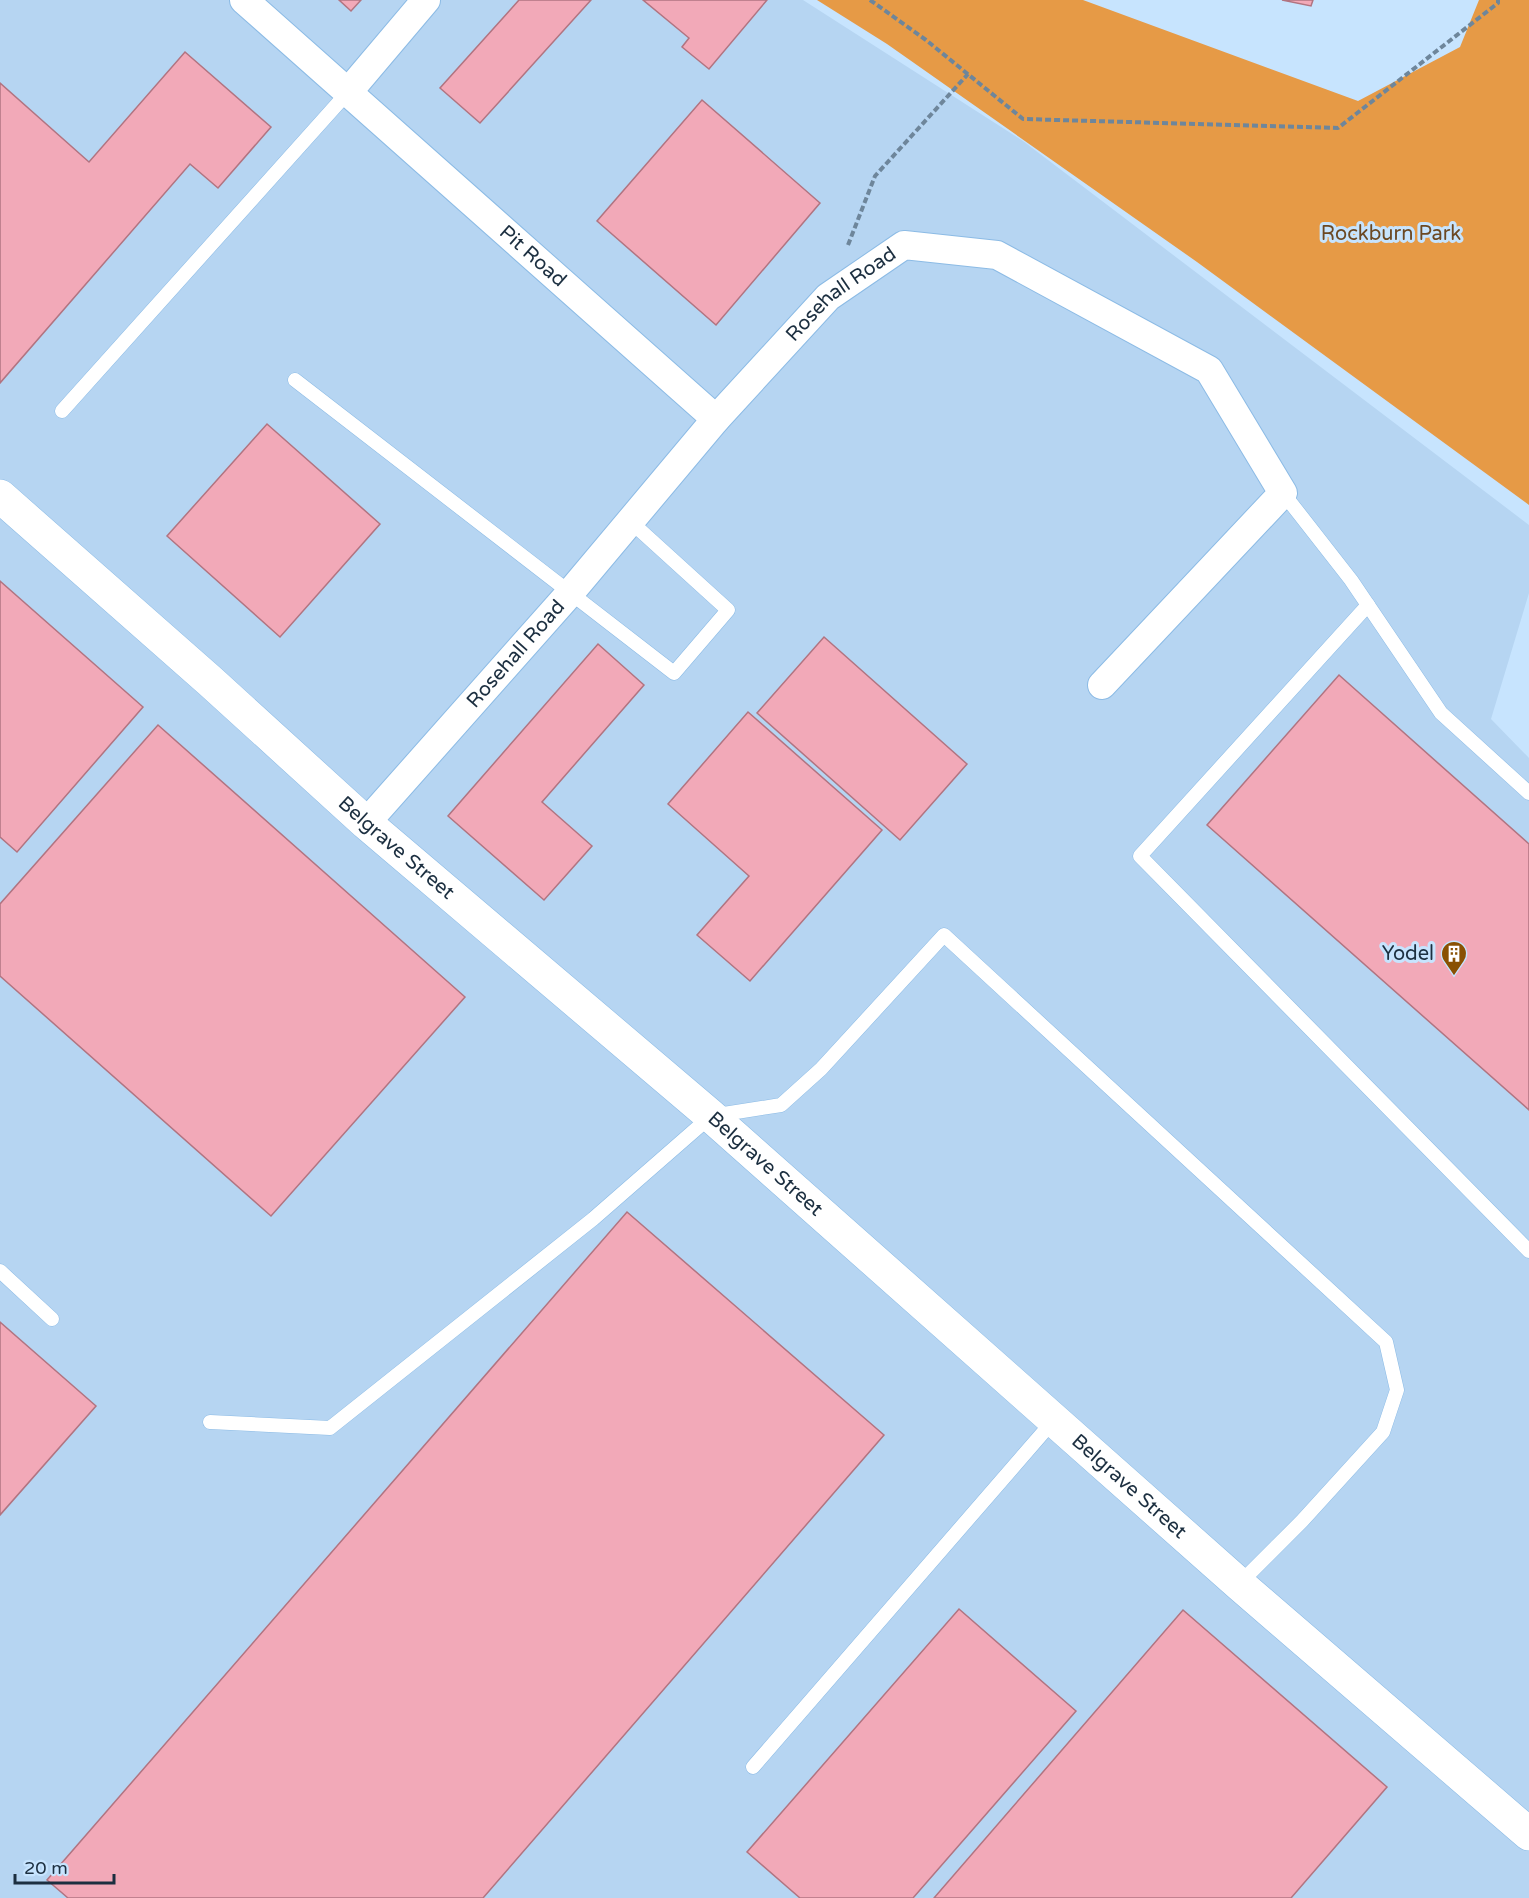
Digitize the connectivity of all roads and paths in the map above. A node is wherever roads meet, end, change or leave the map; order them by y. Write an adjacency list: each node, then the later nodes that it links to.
1 (244, 0): 6 (street, Pit Road)
2 (426, 0): 6 (street)
3 (870, 0): 5 (path)
4 (1498, 0): 5 (path)
5 (968, 74): 7 (path)
6 (349, 92): 9 (lane); 10 (street, Pit Road)
7 (828, 297): 10 (street, Rosehall Road); 11 (street, Rosehall Road)
8 (295, 380): 14 (lane)
9 (62, 411)
10 (716, 419): 13 (street, Rosehall Road)
11 (1283, 493): 15 (lane); 16 (street)
12 (0, 496): 18 (street, Belgrave Street)
13 (630, 521): 14 (street, Rosehall Road); 14 (lane)
14 (570, 593): 18 (street, Rosehall Road)
15 (1368, 605): 17 (lane); 20 (lane)
16 (1102, 685)
17 (1529, 793)
18 (366, 823): 19 (street, Belgrave Street)
19 (711, 1116): 23 (street, Belgrave Street); 24 (lane); 25 (lane)
20 (1529, 1251)
21 (0, 1271): 22 (lane)
22 (52, 1319)
23 (1053, 1420): 25 (street, Belgrave Street); 26 (lane)
24 (210, 1422)
25 (1239, 1584): 27 (street, Belgrave Street)
26 (753, 1767)
27 (1529, 1834)

